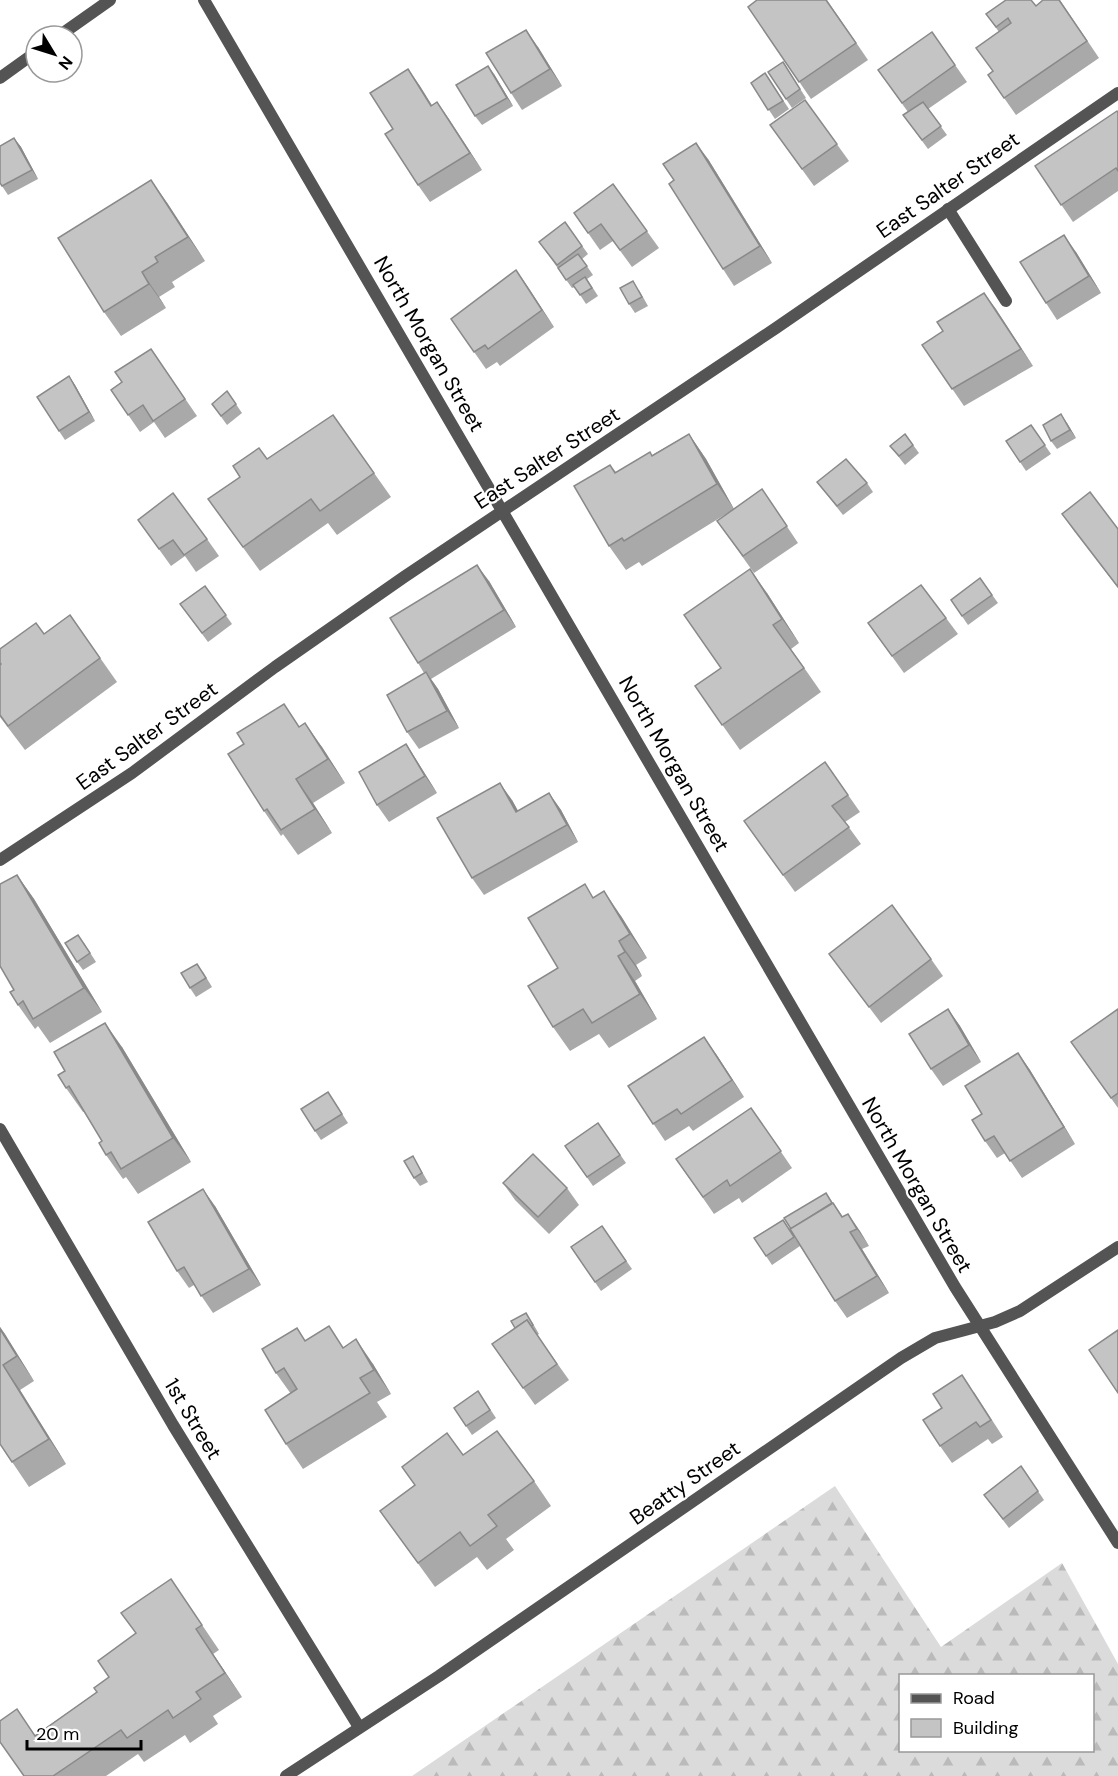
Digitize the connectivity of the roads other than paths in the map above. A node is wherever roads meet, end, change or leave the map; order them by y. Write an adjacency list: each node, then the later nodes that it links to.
1 (110, 0): 3 (street)
2 (204, 0): 9 (street, North Morgan Street)
3 (76, 24)
4 (24, 61): 5 (street)
5 (0, 78)
6 (1118, 93): 7 (street, East Salter Street)
7 (948, 209): 8 (street); 9 (street, East Salter Street)
8 (1006, 301)
9 (504, 511): 10 (street, East Salter Street); 13 (street, North Morgan Street)
10 (0, 860)
11 (0, 1129): 15 (street, 1st Street)
12 (1118, 1247): 13 (street, Beatty Street)
13 (980, 1326): 14 (street, North Morgan Street); 15 (street, Beatty Street)
14 (1118, 1543)
15 (359, 1727): 16 (street, Beatty Street)
16 (286, 1776)

